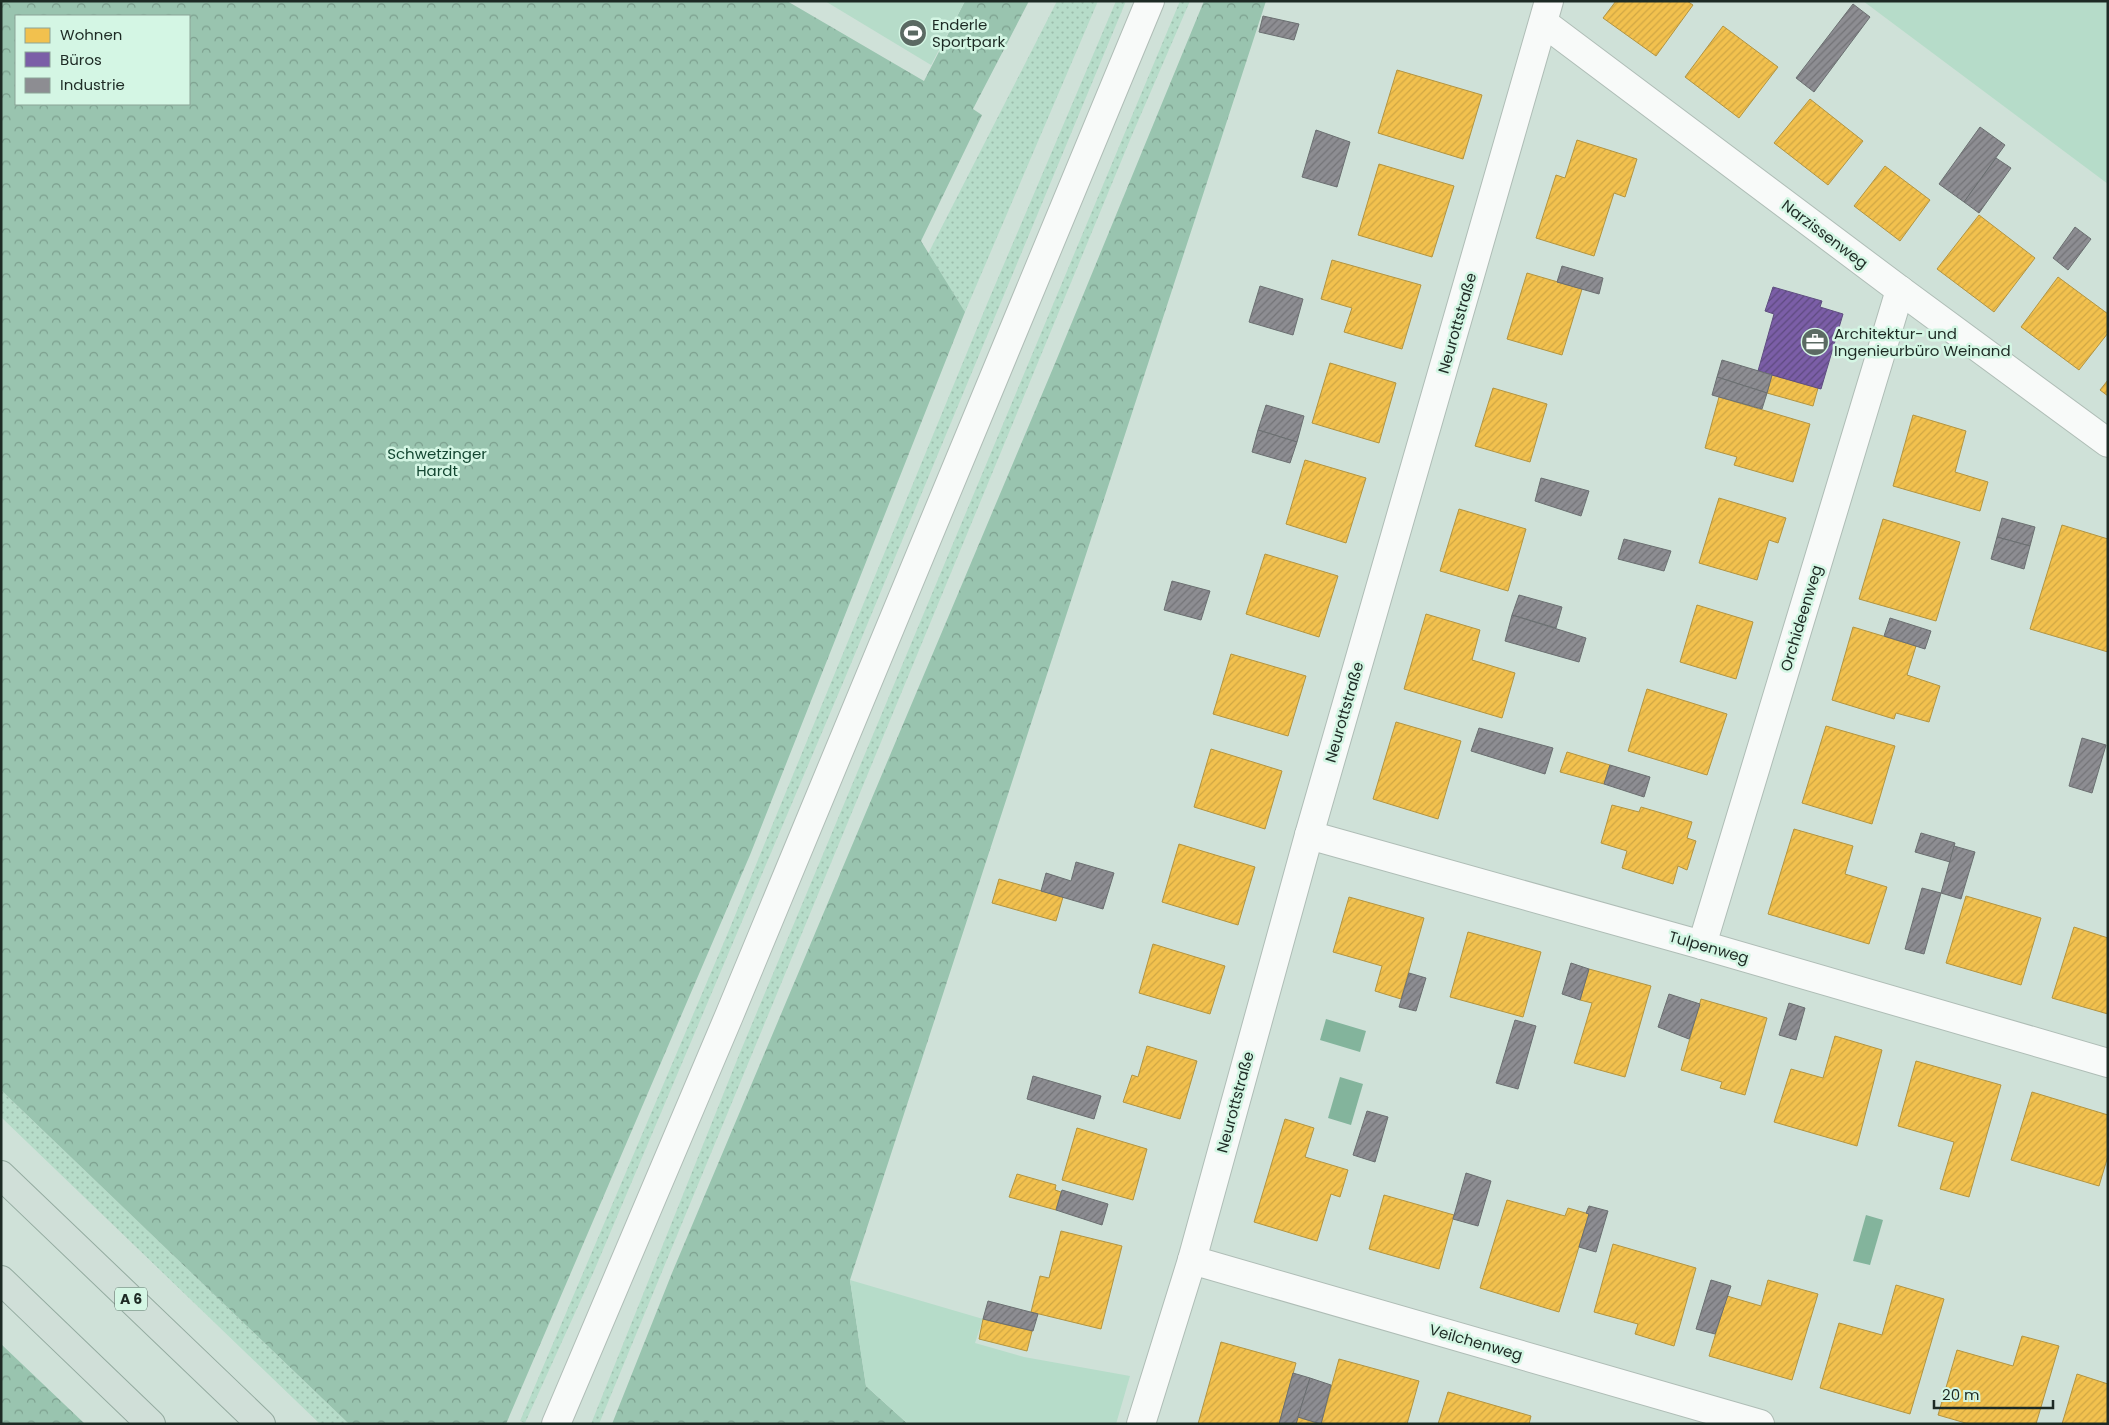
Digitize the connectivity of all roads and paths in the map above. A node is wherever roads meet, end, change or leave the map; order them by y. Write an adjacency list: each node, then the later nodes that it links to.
1 (1147, 8): 13 (street)
2 (1546, 12): 3 (street, Narzissenweg); 5 (street, Neurottstraße)
3 (1900, 290): 4 (street, Narzissenweg); 6 (street, Orchideenweg)
4 (2108, 443)
5 (1309, 835): 6 (street, Tulpenweg); 9 (street, Neurottstraße)
6 (1702, 945): 7 (street, Tulpenweg)
7 (2108, 1063)
8 (1, 1175): 12 (highway, A 6)
9 (1192, 1260): 14 (street, Neurottstraße); 15 (street, Veilchenweg)
10 (1, 1280): 11 (highway)
11 (151, 1424)
12 (261, 1424)
13 (556, 1424)
14 (1141, 1424)
15 (1760, 1424)

